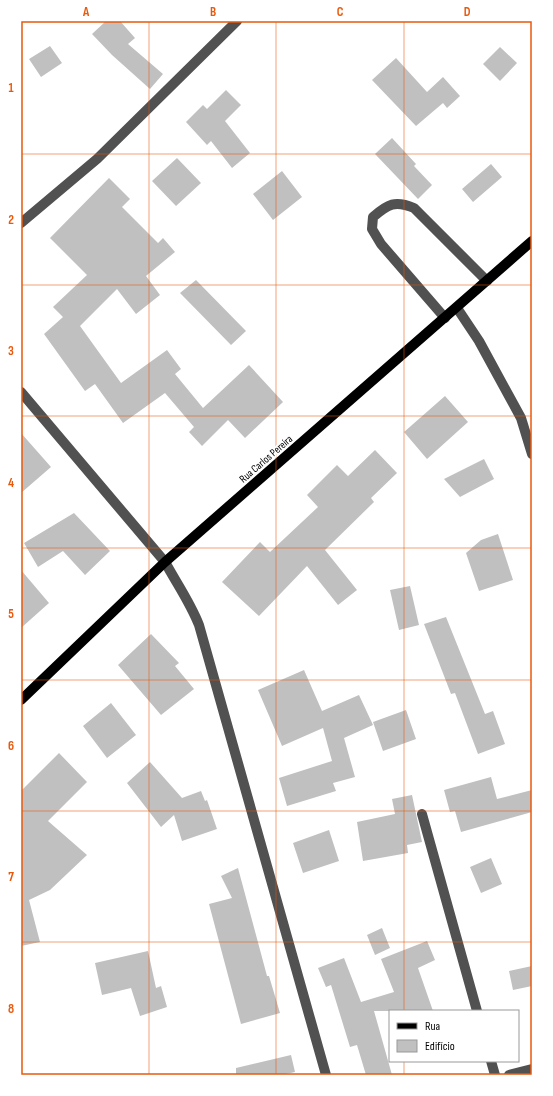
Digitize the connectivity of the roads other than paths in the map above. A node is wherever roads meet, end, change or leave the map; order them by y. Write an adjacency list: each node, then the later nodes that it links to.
1 (237, 21): 2 (street)
2 (21, 223)
3 (532, 241): 4 (main road, Rua Carlos Pereira)
4 (488, 281): 5 (main road, Rua Carlos Pereira); 6 (street)
5 (458, 308): 6 (main road, Rua Carlos Pereira); 8 (street)
6 (445, 318): 9 (main road, Rua Carlos Pereira)
7 (21, 392): 9 (street)
8 (532, 454)
9 (165, 562): 10 (main road, Rua Carlos Pereira); 15 (street)
10 (21, 700)
11 (422, 814): 12 (street)
12 (477, 1010)
13 (491, 1062): 16 (street)
14 (532, 1069): 17 (street)
15 (326, 1075)
16 (495, 1075)
17 (508, 1075)

